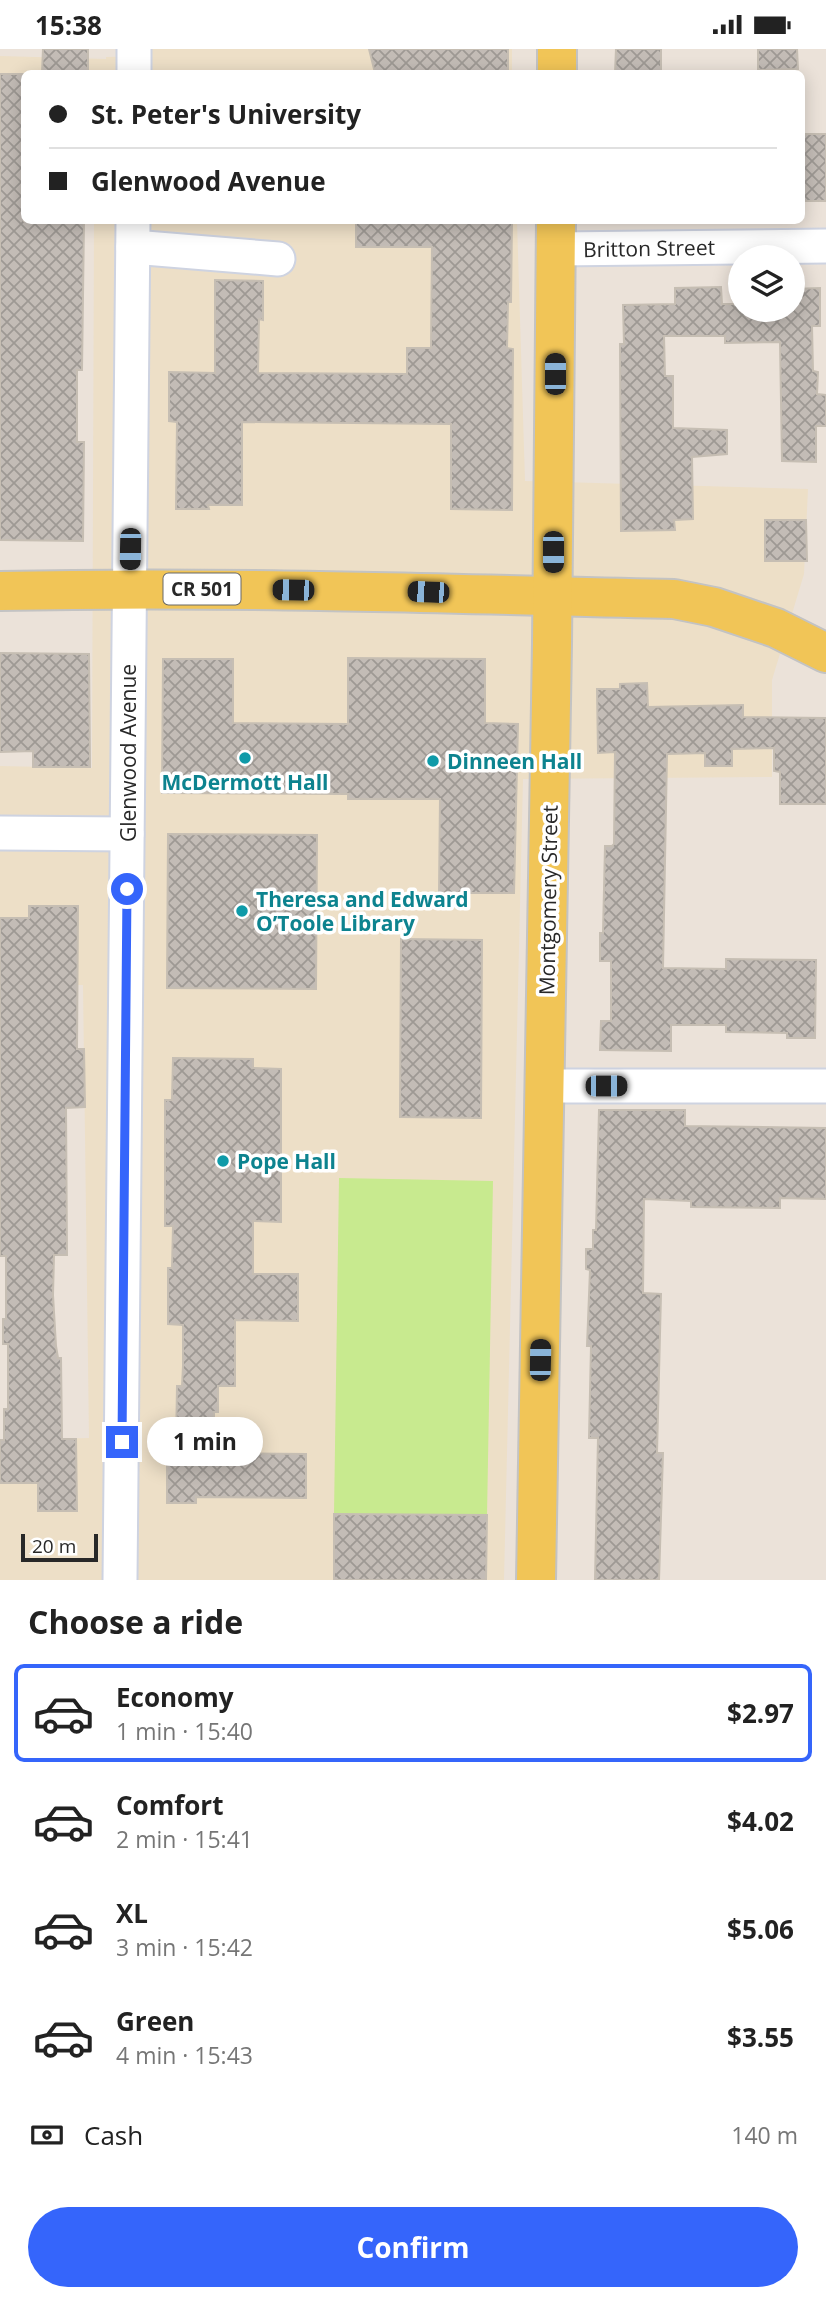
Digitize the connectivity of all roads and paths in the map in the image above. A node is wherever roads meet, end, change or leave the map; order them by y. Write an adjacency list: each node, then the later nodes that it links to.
1 (134, 49): 3 (street)
2 (557, 49): 4 (main road)
3 (134, 70)
4 (557, 70)
5 (133, 234): 8 (street); 9 (street, Glenwood Avenue)
6 (556, 235): 7 (street, Britton Street); 11 (main road, Montgomery Street)
7 (826, 246)
8 (278, 259)
9 (129, 588): 10 (main road, CR 501); 11 (main road, CR 501); 14 (street, Glenwood Avenue)
10 (0, 591)
11 (553, 596): 12 (main road, CR 501); 15 (main road, Montgomery Street)
12 (826, 653)
13 (0, 833): 14 (street)
14 (127, 834): 17 (street, Glenwood Avenue)
15 (545, 1086): 16 (street); 18 (main road, Montgomery Street)
16 (826, 1086)
17 (120, 1580)
18 (536, 1580)

